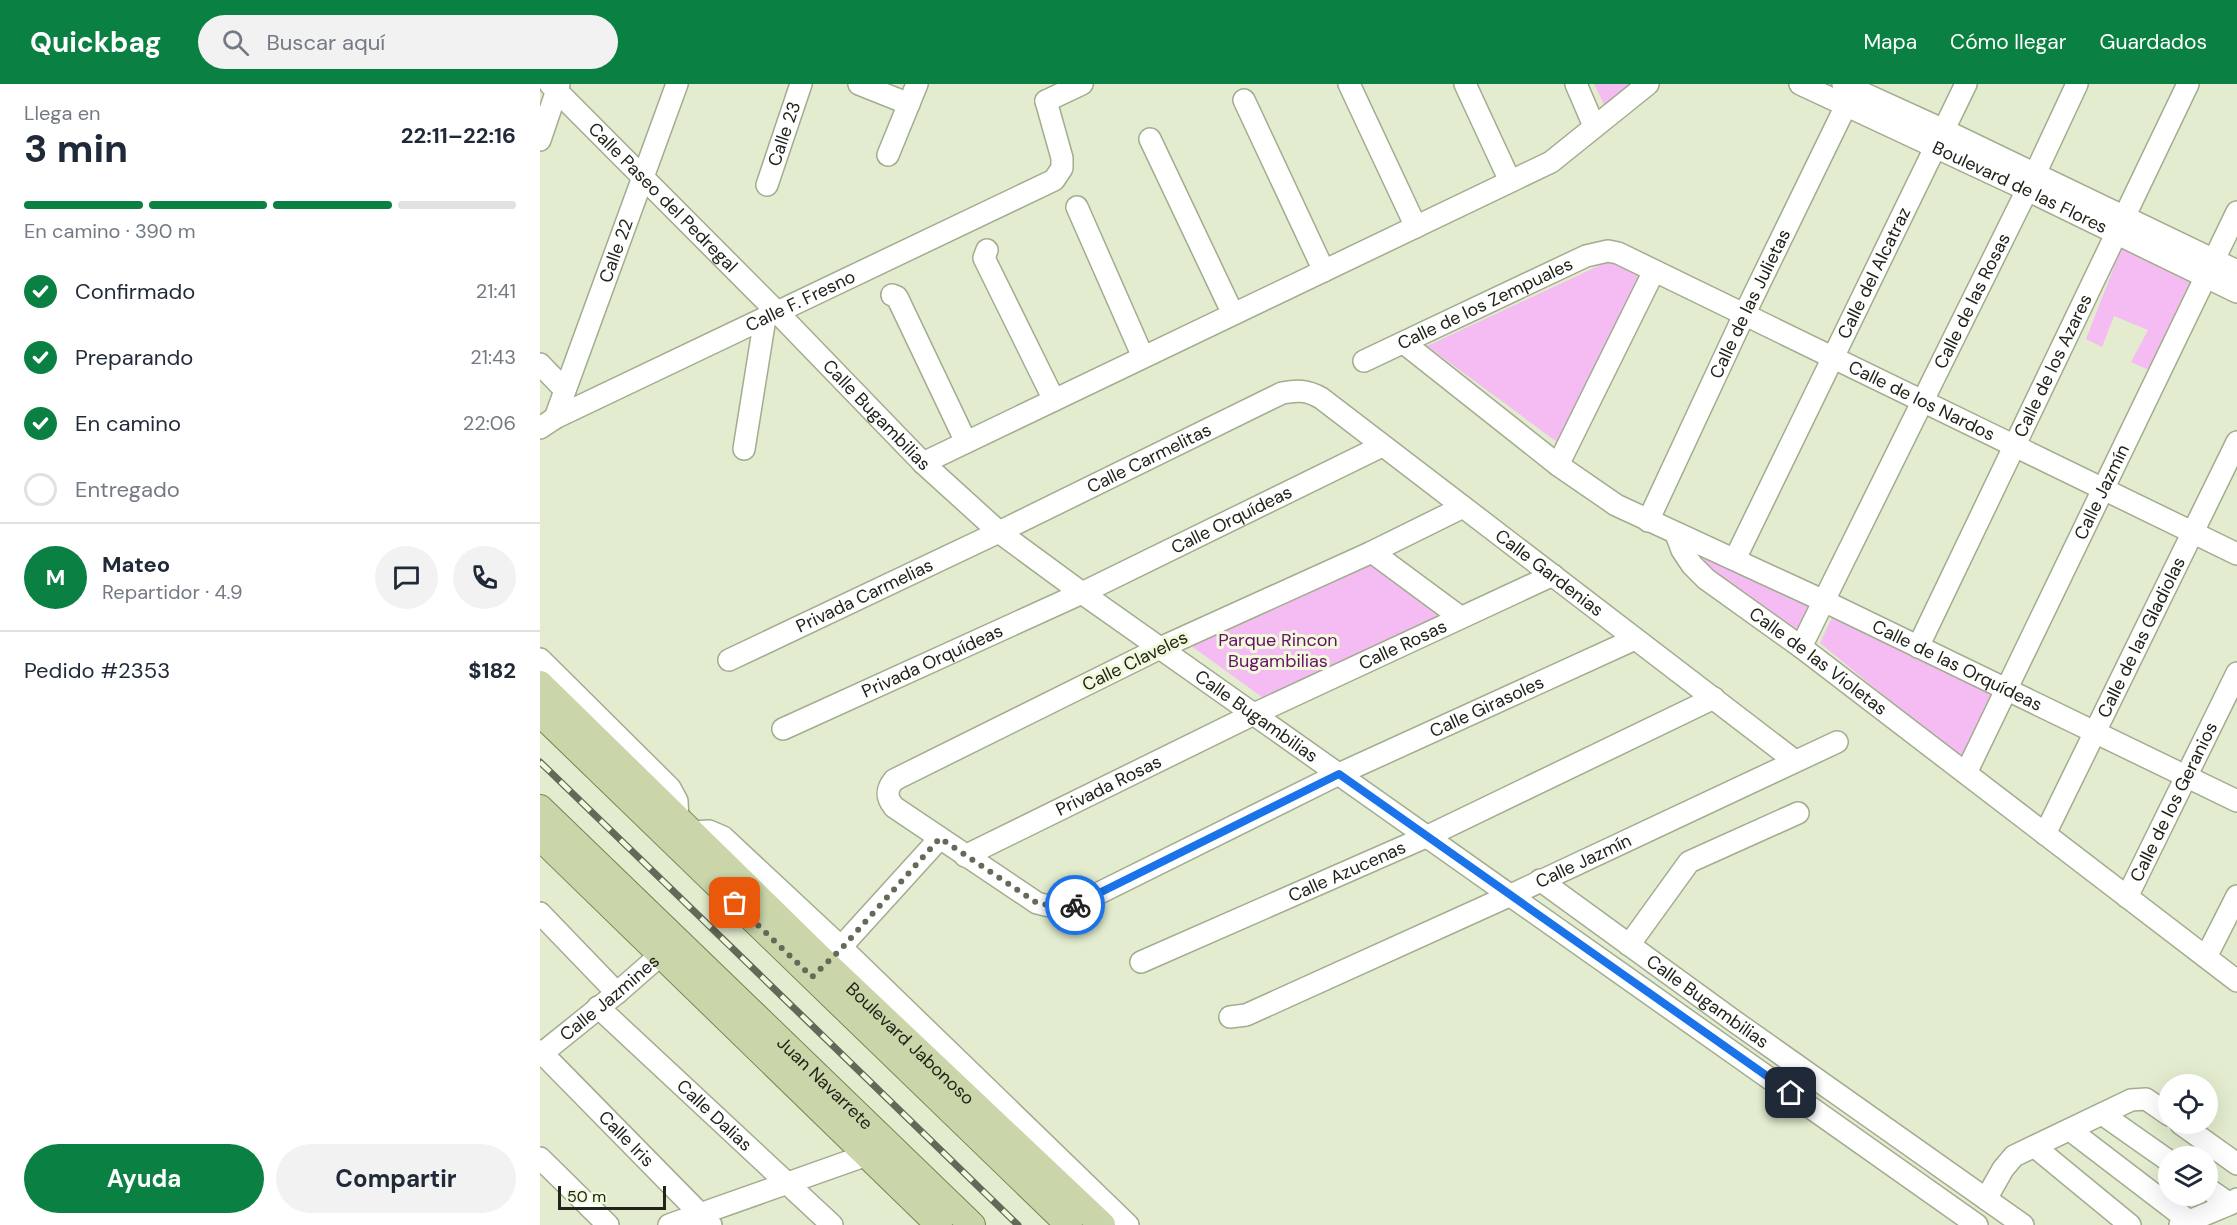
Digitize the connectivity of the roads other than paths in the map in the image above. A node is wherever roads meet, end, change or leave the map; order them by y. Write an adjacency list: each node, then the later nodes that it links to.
1 (677, 84): 24 (street, Calle 22)
2 (801, 84): 27 (street, Calle 23)
3 (859, 84): 17 (street)
4 (1082, 84): 15 (street)
5 (1350, 84): 31 (street)
6 (1466, 84): 25 (street)
7 (1576, 84): 19 (street)
8 (1648, 84): 19 (street)
9 (1800, 84): 14 (street, Boulevard de las Flores)
10 (1966, 84): 21 (street, Calle del Alcatraz)
11 (2077, 84): 26 (street, Calle de las Rosas)
12 (2188, 84): 30 (street, Calle de los Azares)
13 (556, 86): 22 (street); 24 (street, Calle Paseo del Pedregal)
14 (1826, 89): 16 (street, Boulevard de las Flores)
15 (1047, 92): 41 (street, Calle F. Fresno)
16 (1847, 93): 21 (street, Boulevard de las Flores); 42 (street, Calle de las Julietas)
17 (913, 94): 23 (street)
18 (1245, 100): 35 (street)
19 (1594, 126): 25 (street)
20 (1150, 139): 40 (street)
21 (1940, 139): 26 (street, Boulevard de las Flores); 45 (street, Calle del Alcatraz)
22 (540, 140)
23 (888, 155)
24 (642, 177): 41 (street, Calle Paseo del Pedregal); 48 (street, Calle 22)
25 (1510, 182): 31 (street)
26 (2031, 182): 30 (street, Boulevard de las Flores); 51 (street, Calle de las Rosas)
27 (767, 185)
28 (1077, 207): 44 (street)
29 (2237, 212): 34 (street, Calle Jazmín)
30 (2121, 226): 34 (street, Boulevard de las Flores); 56 (street, Calle de los Azares)
31 (1416, 227): 35 (street)
32 (987, 250): 50 (street)
33 (1608, 251): 36 (street, Calle de los Nardos); 43 (street, Calle de los Zempuales)
34 (2209, 268): 37 (street, Boulevard de las Flores); 38 (street, Boulevard de las Flores); 60 (street, Calle Jazmín)
35 (1324, 270): 40 (street)
36 (1654, 271): 42 (street, Calle de los Nardos); 59 (street)
37 (2237, 271)
38 (2237, 292)
39 (892, 295): 54 (street)
40 (1233, 314): 44 (street)
41 (771, 315): 52 (street, Calle F. Fresno); 57 (street); 58 (street, Calle Bugambilias)
42 (1744, 315): 45 (street, Calle de los Nardos); 62 (street, Calle de las Julietas)
43 (1404, 343): 46 (street, Calle de los Zempuales); 59 (street)
44 (1143, 357): 50 (street)
45 (1833, 359): 51 (street, Calle de los Nardos); 68 (street, Calle del Alcatraz)
46 (1364, 361)
47 (540, 364): 48 (street)
48 (565, 390): 52 (street, Calle 22)
49 (1301, 390): 55 (street, Calle Gardenias); 63 (street, Calle Carmelitas)
50 (1054, 400): 54 (street)
51 (1922, 402): 56 (street, Calle de los Nardos); 71 (street, Calle de las Rosas)
52 (547, 423)
53 (2237, 442): 64 (street, Calle de las Gladiolas)
54 (959, 445): 58 (street)
55 (1382, 446): 61 (street, Calle Gardenias); 70 (street, Calle Orquídeas)
56 (2014, 446): 60 (street, Calle de los Nardos); 75 (street, Calle de los Azares)
57 (744, 449)
58 (923, 464): 63 (street, Calle Bugambilias)
59 (1558, 465): 62 (street)
60 (2102, 489): 64 (street, Calle de los Nardos); 81 (street, Calle Jazmín)
61 (1463, 507): 66 (street, Calle Claveles); 69 (street, Calle Gardenias)
62 (1648, 521): 65 (street)
63 (999, 532): 70 (street, Calle Bugambilias); 78 (street, Privada Carmelias)
64 (2193, 533): 67 (street, Calle de los Nardos); 86 (street, Calle de las Gladiolas)
65 (1676, 534): 68 (street, Calle de las Orquídeas); 74 (street, Calle de las Violetas)
66 (1372, 552): 72 (street); 76 (street, Calle Claveles)
67 (2237, 554)
68 (1735, 559): 71 (street, Calle de las Orquídeas)
69 (1552, 575): 72 (street, Calle Rosas); 73 (street, Calle Gardenias)
70 (1082, 593): 76 (street, Calle Bugambilias); 85 (street, Privada Orquídeas)
71 (1824, 601): 74 (street, Calle de las Rosas); 75 (street, Calle de las Orquídeas)
72 (1460, 617): 84 (street, Calle Rosas)
73 (1635, 639): 82 (street, Calle Gardenias); 90 (street, Calle Girasoles)
74 (1802, 647): 89 (street, Calle de las Violetas)
75 (1918, 647): 81 (street, Calle de las Orquídeas)
76 (1160, 648): 84 (street, Calle Bugambilias); 98 (street, Calle Claveles)
77 (540, 659): 95 (street)
78 (729, 660)
79 (2237, 673): 91 (street, Calle de los Geranios)
80 (540, 684): 95 (main road, Boulevard Jabonoso)
81 (2006, 689): 86 (street, Calle de las Orquídeas); 89 (street, Calle Jazmín)
82 (1714, 698): 88 (street, Calle Gardenias); 97 (street, Calle Azucenas)
83 (540, 712): 110 (main road, Boulevard Jabonoso)
84 (1254, 714): 90 (street, Calle Bugambilias); 100 (street, Privada Rosas)
85 (783, 729)
86 (2095, 732): 91 (street, Calle de las Orquídeas); 96 (street, Calle de las Gladiolas)
87 (1837, 742): 88 (street, Calle Jazmín)
88 (1795, 761): 101 (street, Calle Jazmín)
89 (1966, 772): 96 (street, Calle de las Violetas)
90 (1339, 774): 97 (street, Calle Bugambilias); 100 (street, Calle Girasoles)
91 (2187, 776): 92 (street, Calle de las Orquídeas); 104 (street, Calle de los Geranios)
92 (2237, 801)
93 (540, 808): 99 (main road)
94 (1798, 813): 106 (street)
95 (689, 821): 110 (main road, Boulevard Jabonoso)
96 (2045, 834): 104 (street, Calle de las Violetas)
97 (1428, 836): 102 (street, Calle Bugambilias); 109 (street, Calle Azucenas)
98 (940, 838): 100 (street); 110 (street)
99 (548, 841): 107 (main road)
100 (965, 856)
101 (1540, 880): 102 (street, Calle Jazmín); 106 (street, Calle Bugambilias)
102 (1511, 895): 114 (street, Calle Jazmín); 116 (street, Calle Bugambilias)
103 (2237, 896): 108 (street)
104 (2127, 897): 108 (street, Calle de las Violetas)
105 (540, 913): 112 (street)
106 (1629, 945): 115 (street, Calle Bugambilias)
107 (669, 948): 112 (street, Calle Jazmines); 125 (main road, Juan Navarrete); 138 (main road, Juan Navarrete)
108 (2206, 957): 111 (street, Calle de las Violetas)
109 (1141, 962)
110 (826, 963): 122 (main road, Boulevard Jabonoso); 139 (main road, Boulevard Jabonoso)
111 (2237, 981)
112 (617, 993): 113 (street, Calle Jazmines)
113 (598, 1006): 117 (street, Calle Jazmines); 128 (street, Calle Dalias)
114 (1230, 1017)
115 (1734, 1021): 116 (street); 131 (street, Calle Bugambilias)
116 (1716, 1040): 142 (street, Calle Bugambilias)
117 (541, 1053): 132 (street, Calle Iris)
118 (2158, 1107): 119 (street)
119 (2102, 1114): 120 (street); 124 (street)
120 (2070, 1130): 123 (street); 133 (street)
121 (2195, 1134): 127 (street)
122 (1033, 1147): 140 (main road, Boulevard Jabonoso); 141 (street)
123 (2029, 1150): 131 (street); 144 (street)
124 (2158, 1153)
125 (867, 1155): 128 (street); 137 (main road, Juan Navarrete)
126 (540, 1158): 134 (street)
127 (2237, 1164)
128 (788, 1184): 132 (street); 136 (street, Calle Dalias)
129 (2218, 1194): 130 (street)
130 (2234, 1202): 133 (street)
131 (1991, 1203): 143 (street, Calle Bugambilias)
132 (705, 1220): 135 (street)
133 (2184, 1223)
134 (608, 1225)
135 (669, 1225)
136 (832, 1225)
137 (939, 1225)
138 (972, 1225)
139 (1070, 1225)
140 (1102, 1225)
141 (1128, 1225)
142 (1977, 1225)
143 (2023, 1225)
144 (2130, 1225)

